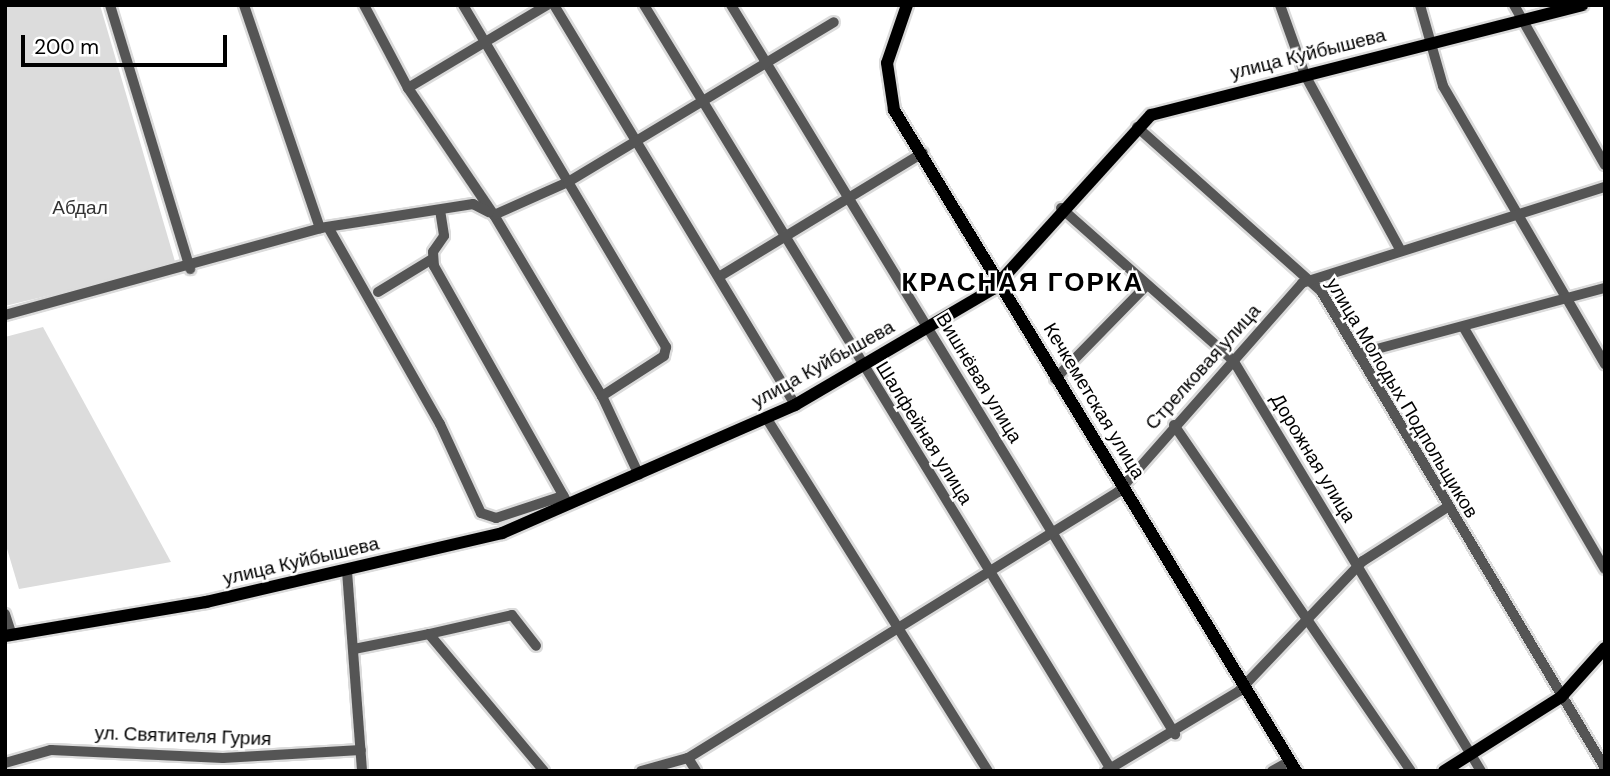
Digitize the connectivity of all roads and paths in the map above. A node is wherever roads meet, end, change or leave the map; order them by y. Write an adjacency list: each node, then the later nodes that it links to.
1 (110, 5): 37 (street)
2 (244, 5): 33 (street)
3 (364, 5): 20 (street)
4 (463, 5): 16 (street)
5 (547, 5): 16 (street)
6 (554, 5): 23 (street)
7 (644, 5): 21 (street, Шалфейная улица)
8 (731, 5): 18 (street, Вишнёвая улица)
9 (907, 5): 24 (main road, Кечкеметская улица)
10 (1280, 5): 19 (street)
11 (1420, 5): 17 (street)
12 (1514, 5): 14 (street)
13 (1582, 5): 14 (main road, улица Куйбышева)
14 (1521, 21): 17 (main road, улица Куйбышева); 25 (street)
15 (834, 22): 18 (street)
16 (485, 40): 20 (street); 26 (street)
17 (1430, 43): 19 (main road, улица Куйбышева); 31 (street)
18 (764, 63): 21 (street); 28 (street, Вишнёвая улица)
19 (1305, 75): 22 (main road, улица Куйбышева); 35 (street)
20 (408, 88): 32 (street)
21 (702, 101): 23 (street); 34 (street, Шалфейная улица)
22 (1137, 127): 29 (main road, улица Куйбышева); 39 (street, улица Молодых Подпольщиков)
23 (637, 143): 26 (street); 38 (street)
24 (923, 153): 28 (street); 40 (main road, Кечкеметская улица)
25 (1605, 165)
26 (568, 182): 32 (street); 53 (street)
27 (1605, 187): 31 (street, Стрелковая улица)
28 (852, 201): 34 (street); 46 (street, Вишнёвая улица)
29 (1061, 208): 40 (main road, улица Куйбышева); 41 (street, Дорожная улица)
30 (440, 210): 32 (street); 33 (street); 36 (street)
31 (1519, 210): 35 (street, Стрелковая улица); 44 (street)
32 (496, 219): 53 (street)
33 (324, 228): 37 (street); 59 (street)
34 (784, 241): 38 (street); 51 (street, Шалфейная улица)
35 (1400, 249): 39 (street, Стрелковая улица)
36 (432, 259): 43 (street); 59 (street)
37 (190, 269): 45 (street)
38 (722, 275): 54 (street)
39 (1310, 279): 48 (street, улица Молодых Подпольщиков); 49 (street, Стрелковая улица)
40 (1001, 280): 46 (main road, улица Куйбышева); 52 (main road, Кечкеметская улица)
41 (1146, 286): 49 (street, Дорожная улица); 52 (street)
42 (1605, 288): 44 (street)
43 (378, 292)
44 (1566, 298): 47 (street); 50 (street)
45 (5, 315)
46 (927, 327): 51 (main road, улица Куйбышева); 61 (street, Вишнёвая улица)
47 (1464, 328): 48 (street); 63 (street)
48 (1358, 354): 60 (street, улица Молодых Подпольщиков)
49 (1233, 360): 56 (street, Стрелковая улица); 62 (street, Дорожная улица)
50 (1605, 364)
51 (862, 368): 54 (main road, улица Куйбышева); 65 (street, Шалфейная улица)
52 (1055, 379): 58 (main road, Кечкеметская улица)
53 (602, 396): 57 (street)
54 (795, 405): 55 (main road, улица Куйбышева)
55 (767, 419): 57 (main road, улица Куйбышева); 67 (street)
56 (1174, 425): 58 (street, Стрелковая улица); 68 (street)
57 (639, 475): 59 (main road, улица Куйбышева)
58 (1124, 487): 61 (street, Стрелковая улица); 74 (main road, Кечкеметская улица)
59 (566, 501): 64 (main road, улица Куйбышева)
60 (1446, 508): 62 (street); 75 (street, улица Молодых Подпольщиков)
61 (1054, 535): 65 (street, Стрелковая улица); 76 (street, Вишнёвая улица)
62 (1360, 568): 68 (street); 78 (street, Дорожная улица)
63 (1605, 569)
64 (347, 571): 70 (main road, улица Куйбышева); 73 (street)
65 (990, 572): 67 (street, Стрелковая улица); 84 (street, Шалфейная улица)
66 (5, 614): 70 (street)
67 (897, 626): 79 (street, Стрелковая улица); 82 (street)
68 (1306, 626): 74 (street); 91 (street)
69 (427, 633): 71 (street); 73 (street); 86 (street)
70 (7, 636)
71 (536, 646)
72 (1605, 648): 75 (main road)
73 (355, 649): 77 (street)
74 (1245, 684): 76 (street); 81 (main road, Кечкеметская улица)
75 (1561, 697): 78 (main road); 83 (street, улица Молодых Подпольщиков)
76 (1175, 734): 84 (street)
77 (361, 750): 80 (street, ул. Святителя Гурия); 85 (street)
78 (1470, 754): 92 (main road); 93 (street, Дорожная улица)
79 (688, 758): 87 (street, Стрелковая улица); 88 (street)
80 (5, 763)
81 (1293, 766): 90 (street)
82 (986, 767): 89 (street)
83 (1605, 768)
84 (1109, 770)
85 (362, 771)
86 (544, 771)
87 (641, 771)
88 (696, 771)
89 (973, 771)
90 (1272, 771)
91 (1411, 771)
92 (1444, 771)
93 (1481, 771)

